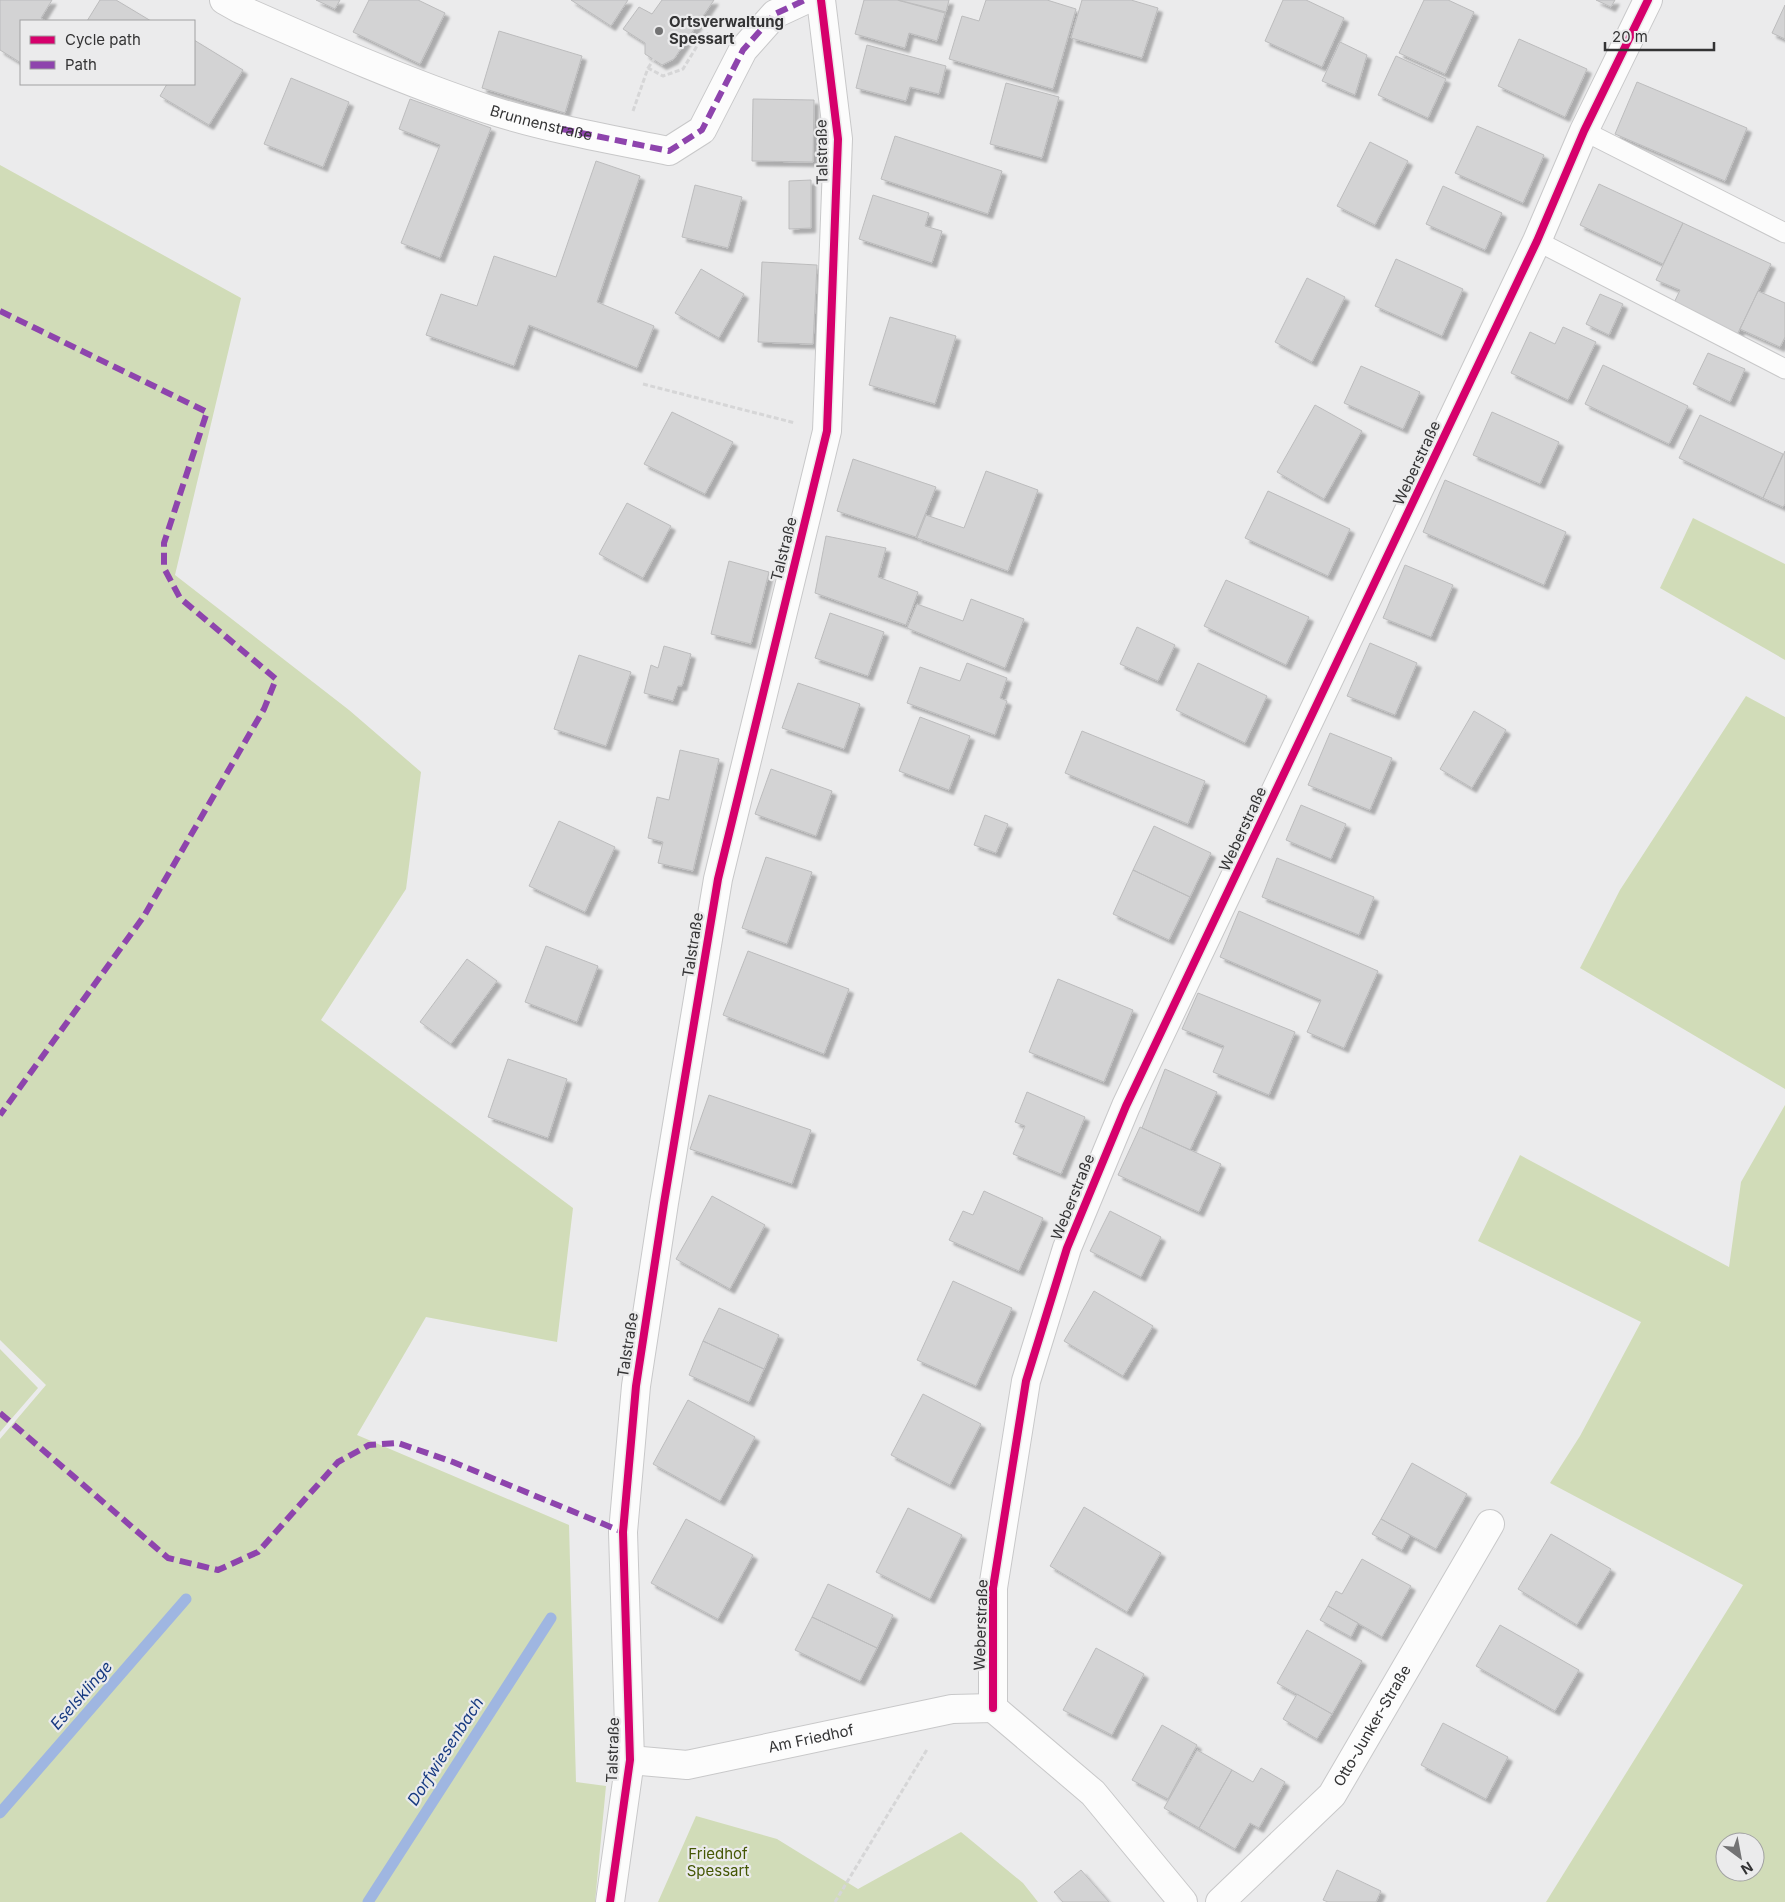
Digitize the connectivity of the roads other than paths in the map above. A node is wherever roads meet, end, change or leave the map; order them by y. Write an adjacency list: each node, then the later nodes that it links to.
1 (224, 0): 2 (street, Brunnenstraße)
2 (805, 0)
3 (821, 0): 11 (street, Talstraße)
4 (1648, 0): 5 (street, Weberstraße)
5 (1584, 131): 6 (lane); 7 (street, Weberstraße)
6 (1785, 233)
7 (1538, 241): 8 (lane); 10 (street, Weberstraße)
8 (1785, 369)
9 (1490, 1524): 14 (street, Otto-Junker-Straße)
10 (992, 1708): 11 (street, Am Friedhof); 13 (street)
11 (630, 1760): 12 (street, Talstraße)
12 (610, 1902)
13 (1183, 1902)
14 (1220, 1902)

